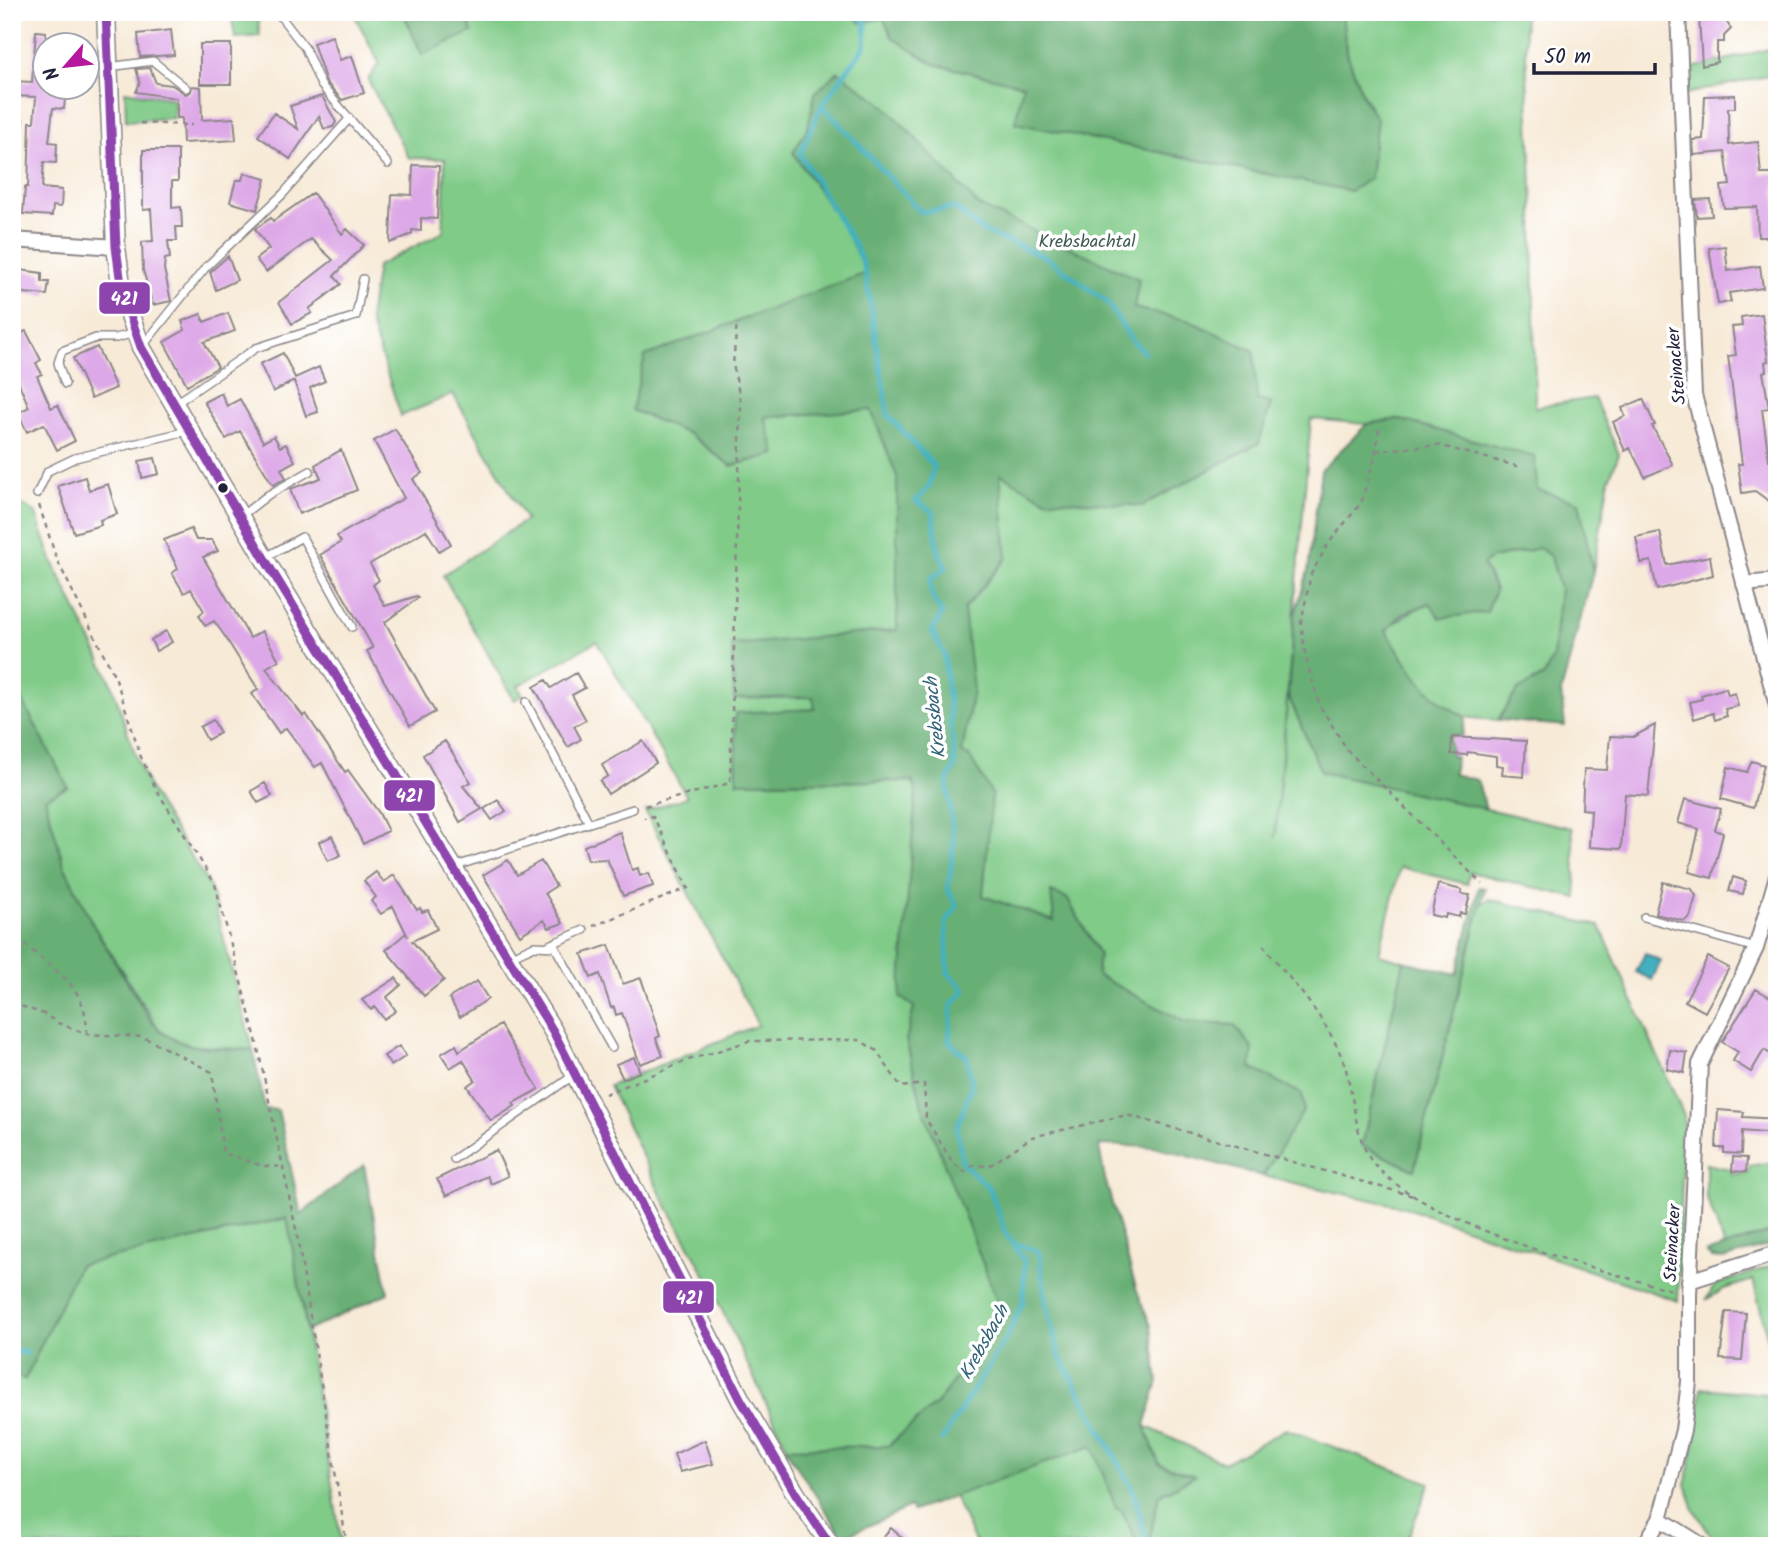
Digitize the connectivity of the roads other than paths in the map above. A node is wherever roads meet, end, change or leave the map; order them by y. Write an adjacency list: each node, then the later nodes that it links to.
1 (106, 12): 4 (street)
2 (277, 12): 7 (lane)
3 (1678, 12): 22 (street, Steinacker)
4 (108, 67): 5 (lane); 11 (street)
5 (186, 88)
6 (15, 120): 8 (street)
7 (348, 120): 9 (lane); 13 (lane)
8 (12, 147)
9 (388, 164)
10 (12, 240): 11 (street)
11 (116, 247): 13 (street)
12 (363, 279): 15 (lane)
13 (139, 340): 14 (lane); 15 (street)
14 (65, 384)
15 (174, 405): 16 (street)
16 (189, 431): 18 (lane); 19 (street)
17 (310, 471): 19 (lane)
18 (37, 494)
19 (240, 517): 20 (street)
20 (264, 558): 23 (lane); 28 (street)
21 (1777, 581): 22 (street)
22 (1744, 583): 25 (street, Steinacker)
23 (352, 627)
24 (526, 702): 27 (lane)
25 (1777, 706)
26 (633, 809): 27 (lane)
27 (589, 823): 28 (lane)
28 (452, 867): 34 (street)
29 (1777, 876): 33 (street, Steinacker)
30 (1644, 917): 33 (lane)
31 (584, 930): 32 (lane)
32 (548, 945): 34 (lane); 35 (lane)
33 (1756, 948): 39 (street, Steinacker)
34 (508, 959): 36 (street)
35 (612, 1048)
36 (576, 1073): 37 (lane); 41 (street)
37 (454, 1159)
38 (1777, 1253): 39 (street)
39 (1689, 1288): 40 (street, Steinacker)
40 (1660, 1519): 42 (street, Steinacker); 43 (street)
41 (831, 1546)
42 (1644, 1546)
43 (1703, 1546)

